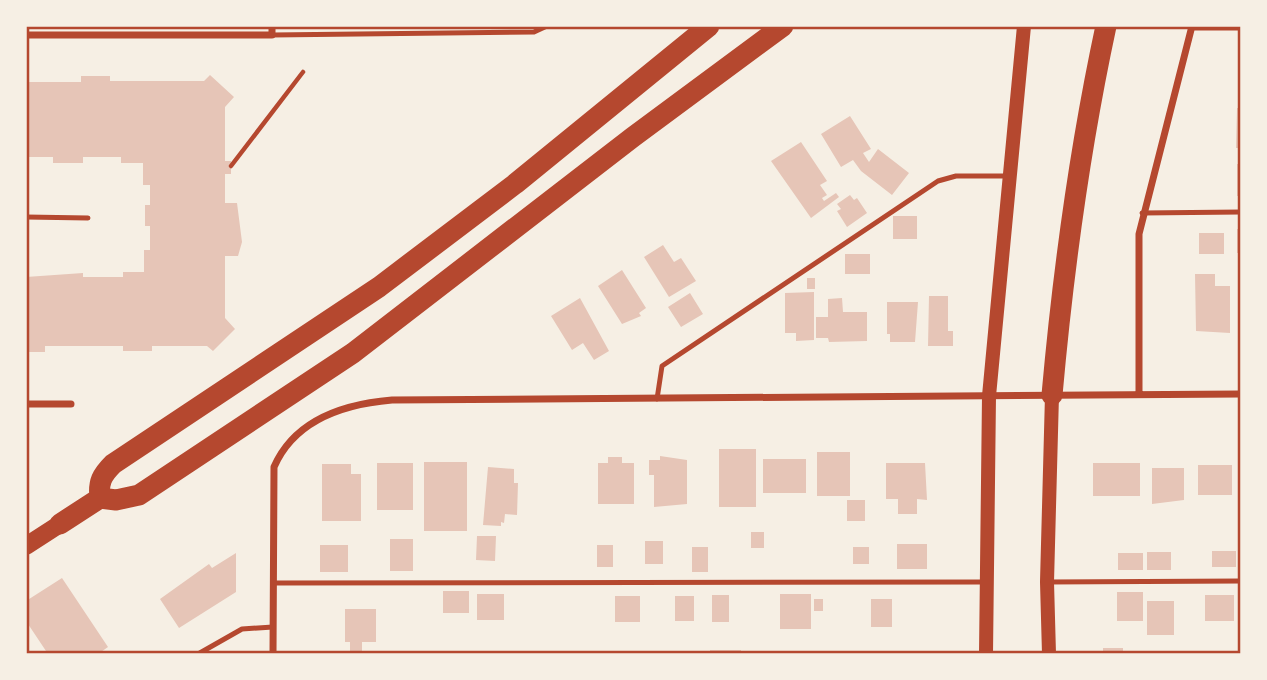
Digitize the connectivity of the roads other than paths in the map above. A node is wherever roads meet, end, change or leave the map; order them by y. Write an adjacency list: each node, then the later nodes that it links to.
1 (547, 26): 8 (lane)
2 (709, 26): 23 (highway)
3 (783, 26): 23 (highway)
4 (1024, 26): 11 (main road)
5 (1106, 26): 18 (highway)
6 (1193, 27): 7 (street); 13 (street)
7 (1241, 27)
8 (466, 29): 9 (lane)
9 (272, 31): 10 (street)
10 (26, 35)
11 (1011, 176): 19 (main road); 20 (lane)
12 (1241, 212): 13 (lane)
13 (1142, 213): 16 (street)
14 (26, 217): 15 (lane)
15 (88, 218)
16 (1139, 394): 17 (street); 18 (street)
17 (1241, 394)
18 (1052, 395): 19 (street); 28 (main road)
19 (989, 396): 20 (street); 27 (main road)
20 (657, 400): 29 (street)
21 (26, 404): 22 (street)
22 (71, 404)
23 (100, 498): 24 (highway)
24 (60, 524): 25 (main road)
25 (26, 546)
26 (1241, 581): 28 (lane)
27 (987, 582): 29 (lane); 33 (main road)
28 (1047, 582): 34 (main road)
29 (274, 583): 30 (street)
30 (273, 626): 31 (lane); 32 (street)
31 (198, 654)
32 (273, 654)
33 (986, 654)
34 (1049, 654)

